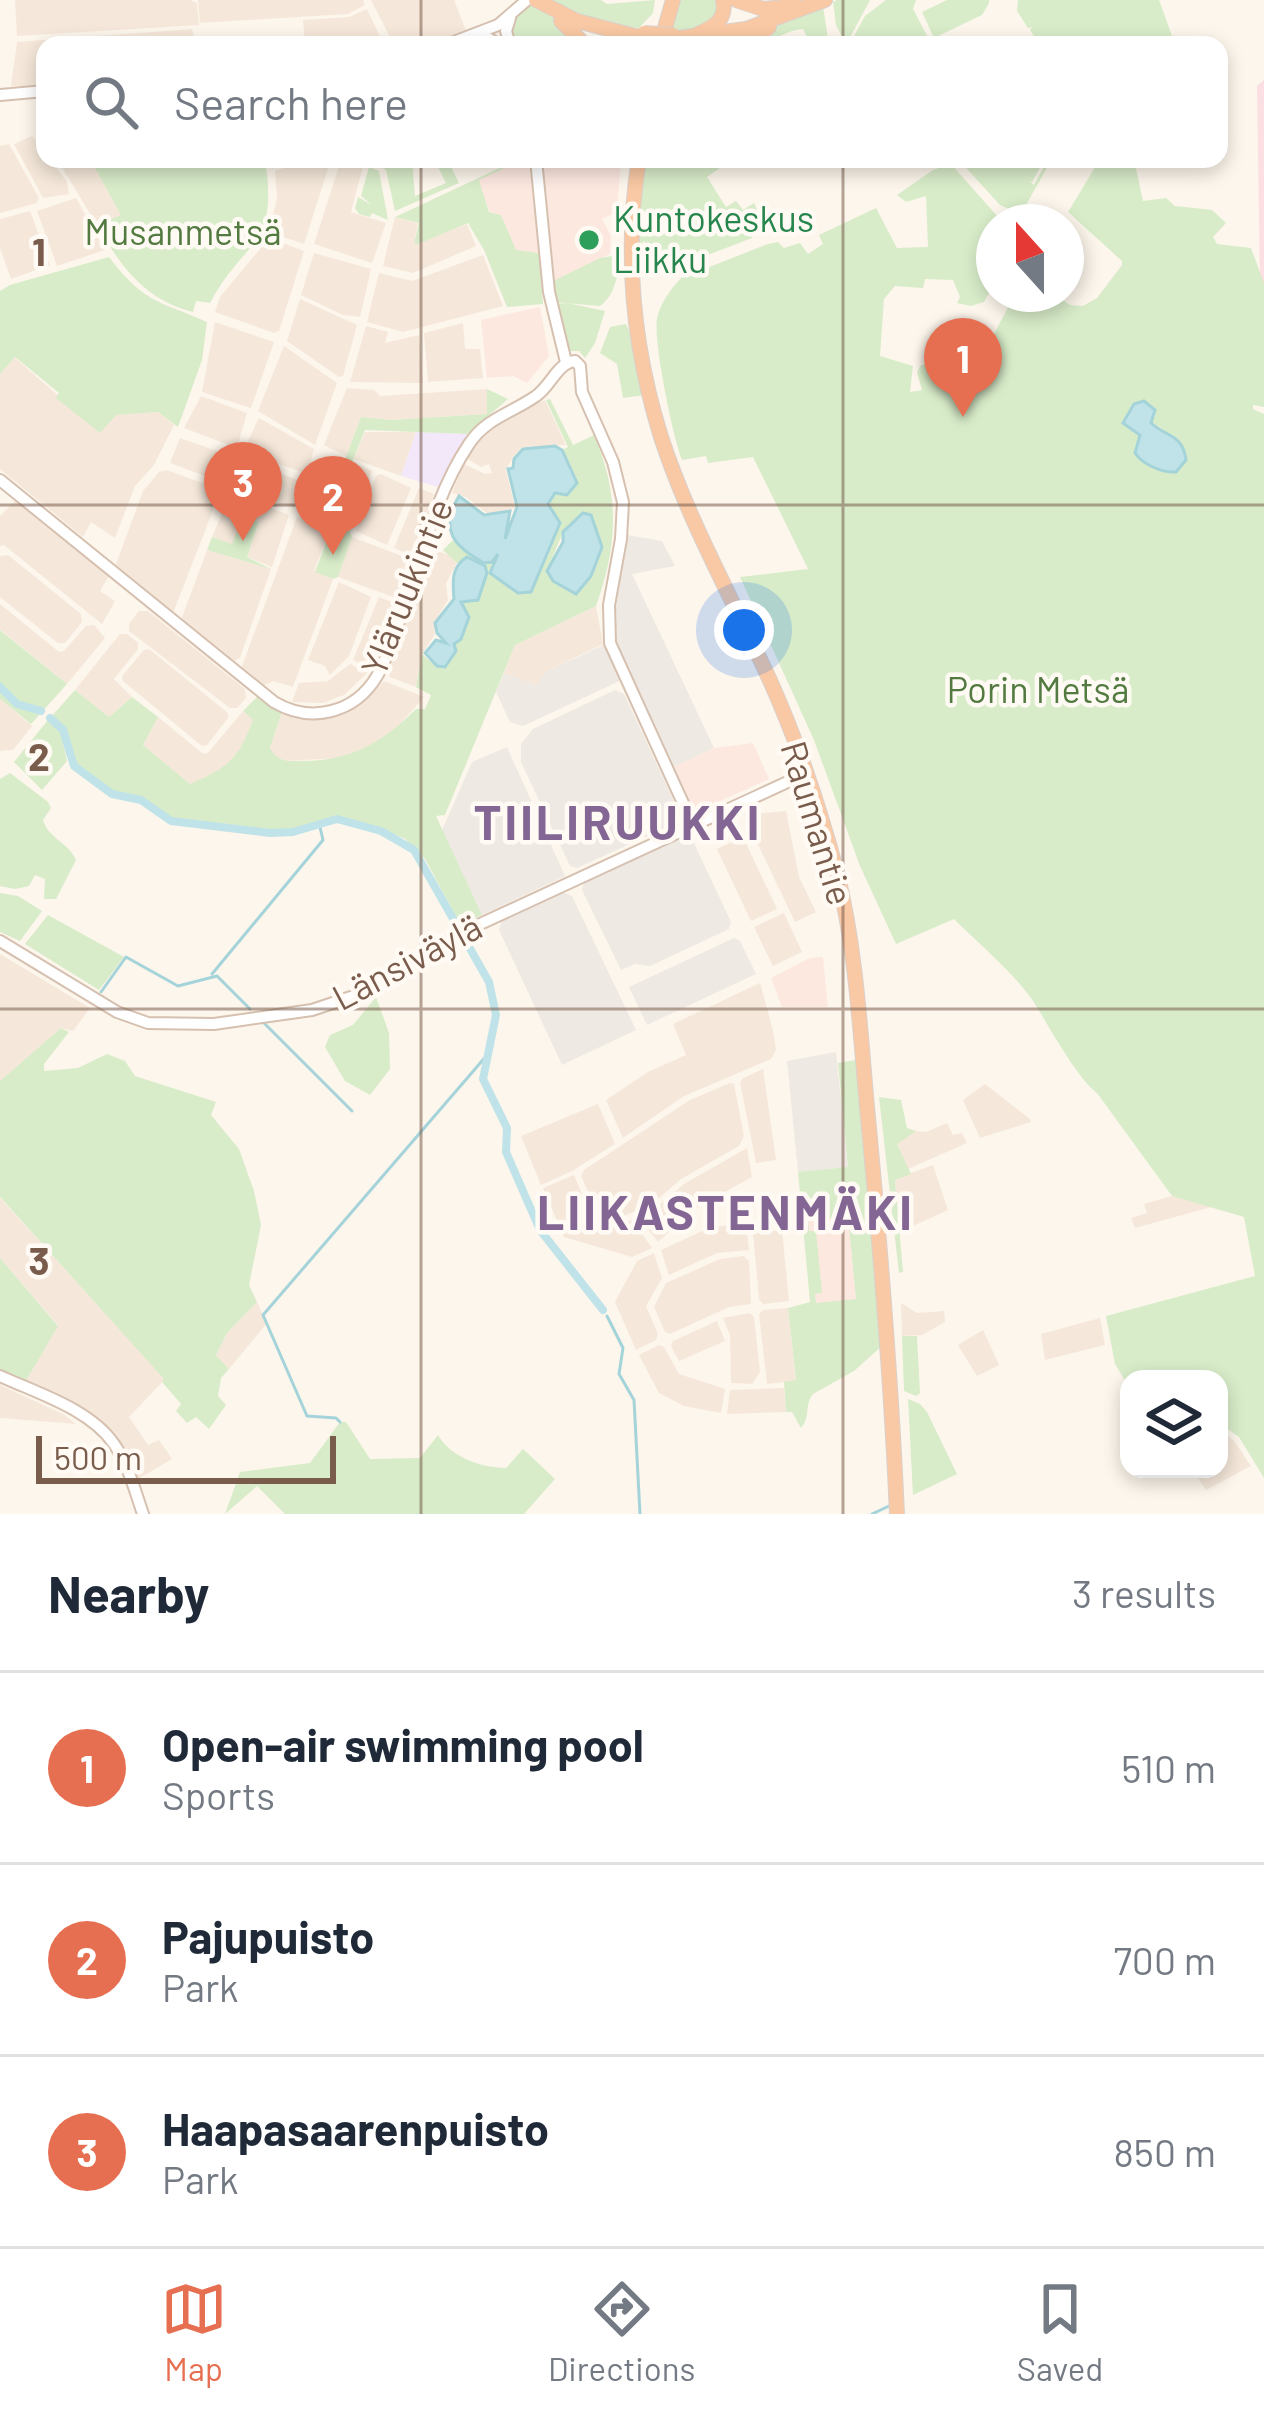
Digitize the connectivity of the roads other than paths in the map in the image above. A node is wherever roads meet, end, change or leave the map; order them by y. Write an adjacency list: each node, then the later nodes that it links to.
1 (723, 0): 6 (highway)
2 (736, 0): 5 (highway)
3 (672, 1): 10 (highway)
4 (540, 3): 7 (main road); 8 (highway); 9 (highway)
5 (811, 4): 6 (highway); 12 (highway); 13 (highway)
6 (698, 34): 11 (highway)
7 (500, 36)
8 (575, 36)
9 (645, 36)
10 (659, 36)
11 (682, 36)
12 (696, 36)
13 (759, 36)
14 (36, 92): 15 (main road)
15 (0, 95)
16 (537, 168): 18 (main road)
17 (638, 168): 20 (highway, Raumantie)
18 (570, 369): 19 (main road, Yläruukintie); 21 (main road)
19 (0, 480)
20 (807, 773): 21 (main road, Länsiväylä); 25 (highway, Raumantie)
21 (693, 825): 22 (main road, Länsiväylä)
22 (0, 941)
23 (0, 1376): 24 (main road)
24 (143, 1514)
25 (897, 1514)

